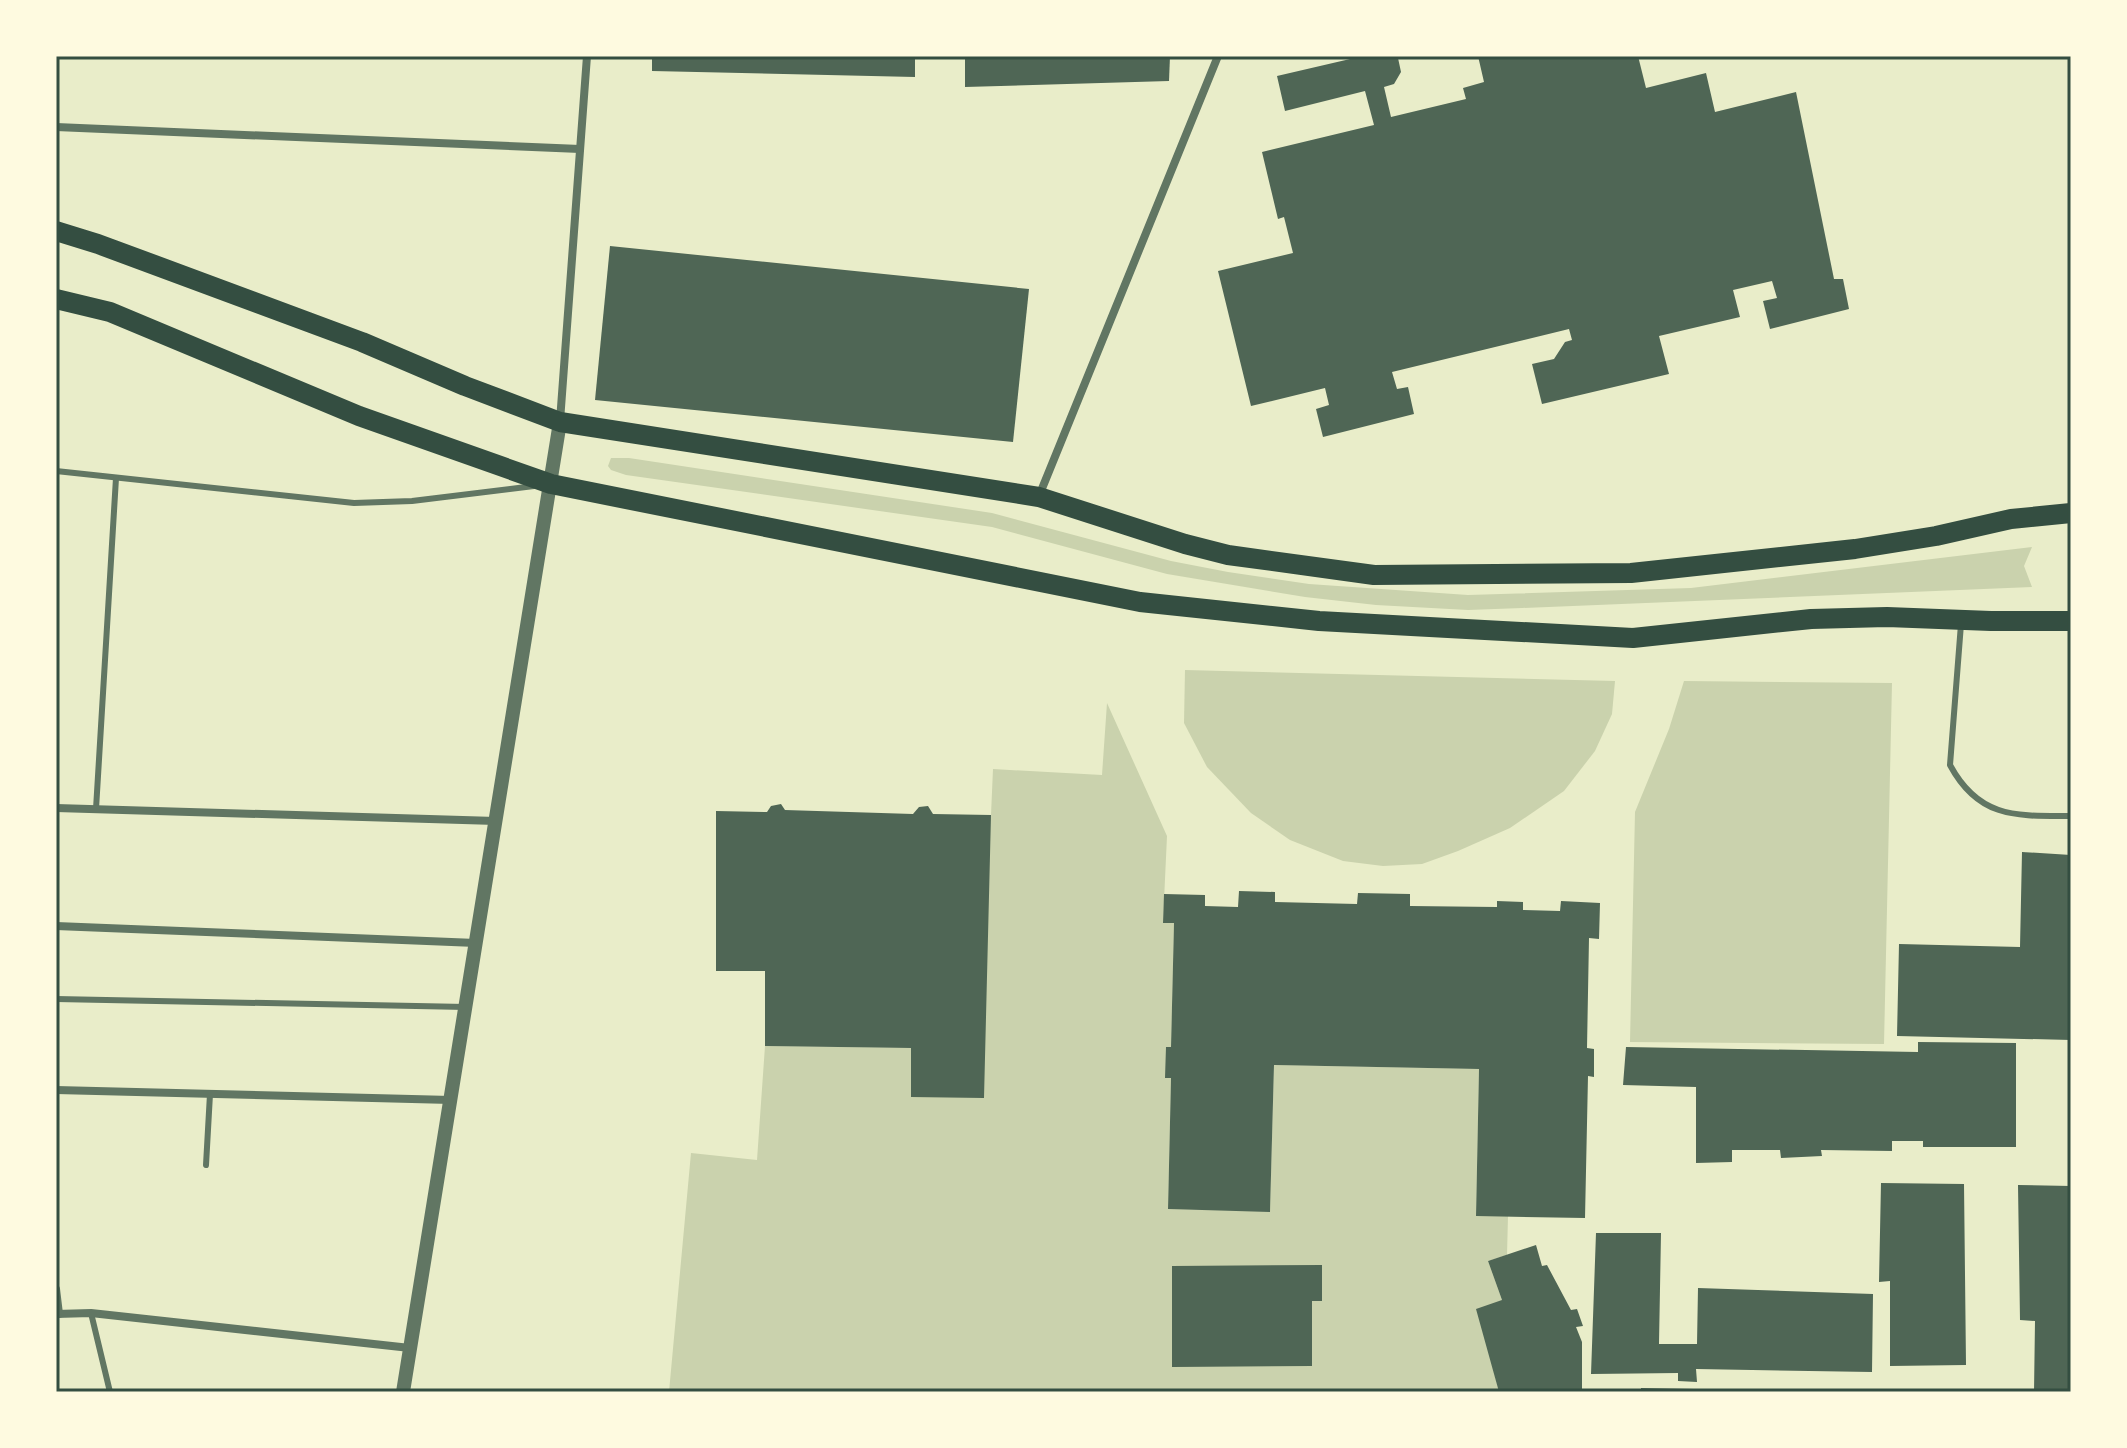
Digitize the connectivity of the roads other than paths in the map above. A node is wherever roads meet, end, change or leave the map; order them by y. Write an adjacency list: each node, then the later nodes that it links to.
1 (587, 56): 4 (street)
2 (1218, 56): 11 (street)
3 (56, 127): 4 (street)
4 (580, 149): 7 (street)
5 (56, 231): 7 (main road)
6 (56, 299): 10 (main road)
7 (560, 422): 10 (street); 11 (main road)
8 (56, 471): 9 (lane)
9 (116, 478): 10 (lane); 16 (lane)
10 (551, 484): 13 (main road); 18 (street)
11 (1039, 497): 12 (main road)
12 (2071, 513)
13 (1961, 620): 14 (main road); 17 (lane)
14 (2071, 621)
15 (56, 808): 16 (street)
16 (96, 809): 18 (street)
17 (2071, 816)
18 (496, 821): 20 (street)
19 (56, 926): 20 (street)
20 (476, 943): 22 (street)
21 (56, 999): 22 (lane)
22 (466, 1007): 25 (street)
23 (56, 1090): 24 (street)
24 (210, 1094): 25 (street); 26 (lane)
25 (451, 1100): 30 (street)
26 (206, 1165)
27 (56, 1289): 29 (street)
28 (91, 1313): 29 (street); 30 (street); 31 (lane)
29 (58, 1314)
30 (410, 1348): 32 (street)
31 (110, 1392)
32 (403, 1392)

